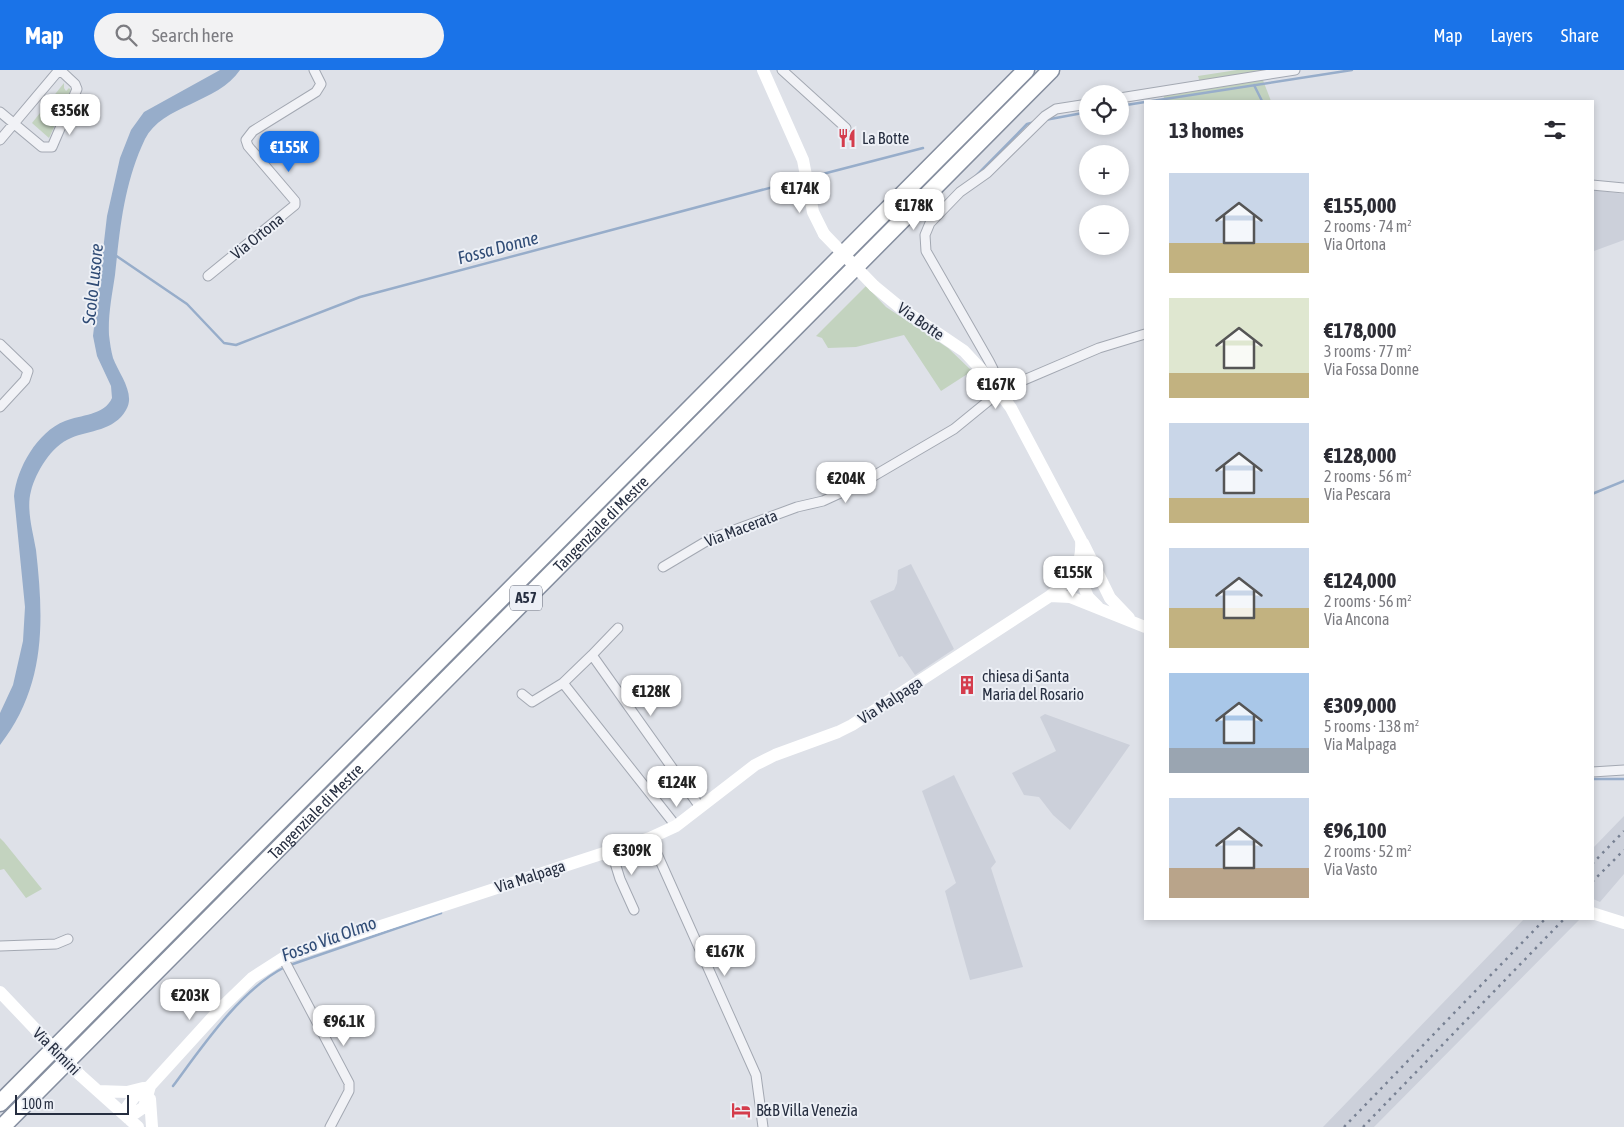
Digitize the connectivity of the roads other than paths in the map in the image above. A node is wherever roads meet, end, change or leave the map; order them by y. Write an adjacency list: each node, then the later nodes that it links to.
1 (59, 70): 11 (street); 11 (street)
2 (314, 70): 16 (street, Via Ortona)
3 (763, 70): 19 (street, Via Botte, bridge)
4 (782, 70): 12 (street)
5 (1026, 70): 48 (highway, Tangenziale di Mestre / A57)
6 (1051, 70): 50 (highway, Tangenziale di Mestre / A57)
7 (1295, 70): 8 (street)
8 (1129, 97)
9 (1079, 106): 19 (street)
10 (0, 112): 11 (street)
11 (14, 124): 13 (street)
12 (846, 128)
13 (0, 140)
14 (1594, 185): 15 (street)
15 (1624, 188)
16 (208, 276)
17 (1144, 334): 20 (street, Via Macerata)
18 (0, 344): 21 (street)
19 (989, 378): 20 (street, Via Botte)
20 (1000, 391): 22 (street, Via Botte); 23 (street, Via Macerata)
21 (0, 407)
22 (1081, 540): 24 (street); 25 (street)
23 (663, 567)
24 (1077, 570): 25 (street); 26 (street, Via Malpaga); 27 (street)
25 (1102, 580): 28 (street)
26 (1050, 596): 27 (street); 35 (street, Via Malpaga)
27 (1098, 607): 28 (street)
28 (1139, 624)
29 (618, 628): 30 (street)
30 (592, 655): 31 (street); 35 (street)
31 (563, 683): 32 (street); 36 (street)
32 (522, 694)
33 (1624, 770): 34 (street)
34 (1594, 772)
35 (700, 807): 36 (street, Via Malpaga)
36 (676, 826): 37 (street, Via Malpaga)
37 (650, 838): 38 (street, Via Malpaga); 54 (street)
38 (611, 850): 39 (street); 44 (street, Via Malpaga)
39 (634, 910)
40 (1594, 914): 41 (street)
41 (1624, 923)
42 (68, 938): 43 (street)
43 (0, 946)
44 (286, 964): 46 (street, Via Malpaga); 53 (street)
45 (0, 992): 47 (street, Via Rimini, bridge)
46 (150, 1086): 47 (street); 49 (street, Via Malpaga); 52 (street)
47 (98, 1091): 49 (street, Via Rimini)
48 (0, 1103)
49 (127, 1117): 51 (street, Via Rimini)
50 (2, 1127)
51 (138, 1127)
52 (152, 1127)
53 (330, 1127)
54 (763, 1127)

